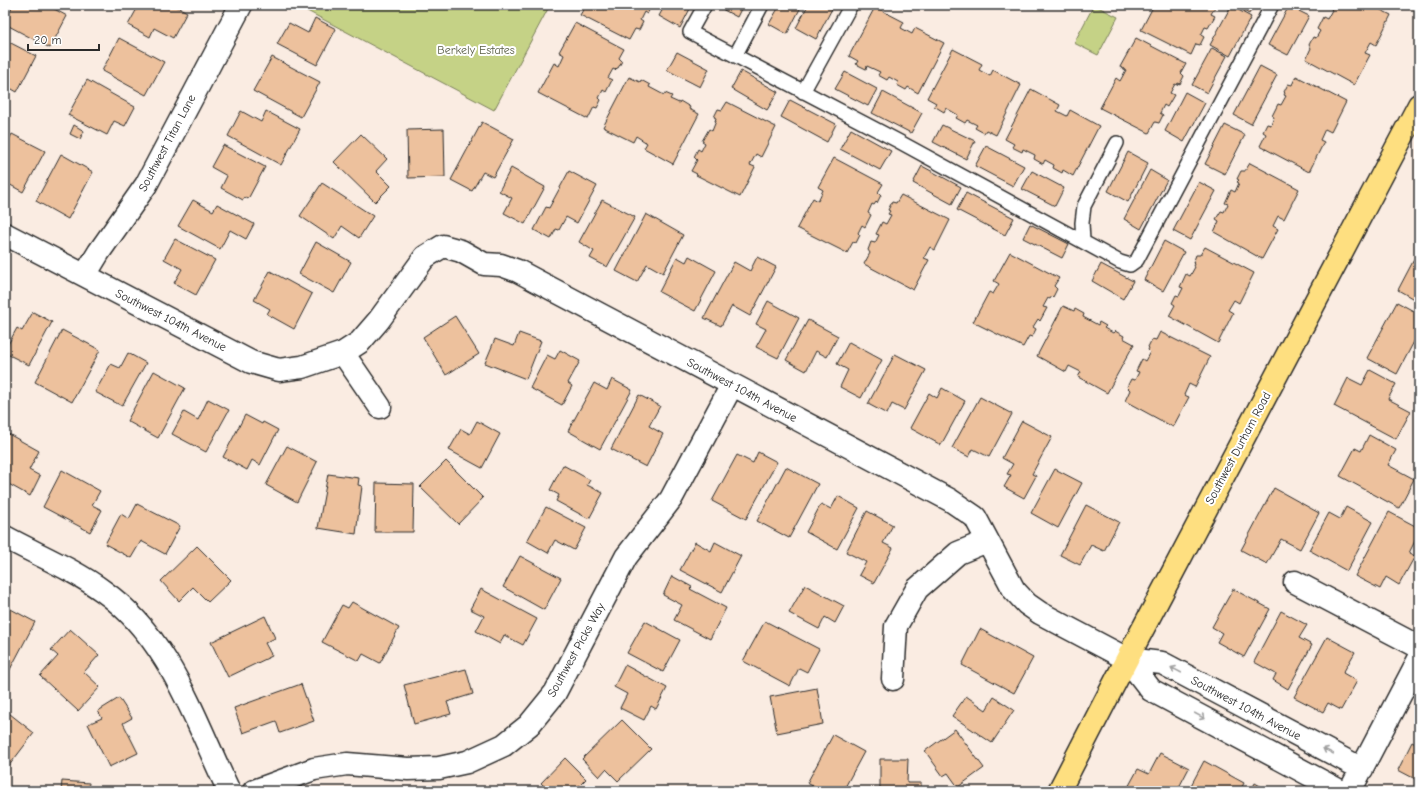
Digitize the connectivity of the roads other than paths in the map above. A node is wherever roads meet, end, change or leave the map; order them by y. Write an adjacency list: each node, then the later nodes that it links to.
1 (241, 5): 12 (street, Southwest Titan Lane)
2 (704, 5): 6 (lane)
3 (762, 5): 6 (lane)
4 (851, 5): 7 (lane)
5 (1272, 5): 11 (lane)
6 (735, 56): 7 (lane)
7 (803, 92): 11 (lane)
8 (1419, 105): 20 (main road, Southwest Durham Road)
9 (1117, 143): 11 (lane)
10 (5, 234): 12 (street, Southwest 104th Avenue)
11 (1083, 241)
12 (85, 275): 13 (street, Southwest 104th Avenue)
13 (343, 353): 14 (street, Southwest 104th Avenue); 15 (street)
14 (732, 385): 17 (street, Southwest 104th Avenue); 25 (street, Southwest Picks Way)
15 (380, 407)
16 (5, 537): 24 (street)
17 (987, 541): 20 (street, Southwest 104th Avenue); 22 (street)
18 (1295, 582): 19 (street)
19 (1419, 647)
20 (1127, 659): 23 (street, Southwest 104th Avenue, one-way to 20); 26 (main road, Southwest Durham Road); 27 (street, Southwest 104th Avenue, one-way to 27)
21 (1419, 659): 23 (street)
22 (893, 679)
23 (1362, 769): 28 (street)
24 (229, 791)
25 (254, 791)
26 (1059, 791)
27 (1340, 791)
28 (1350, 791)

